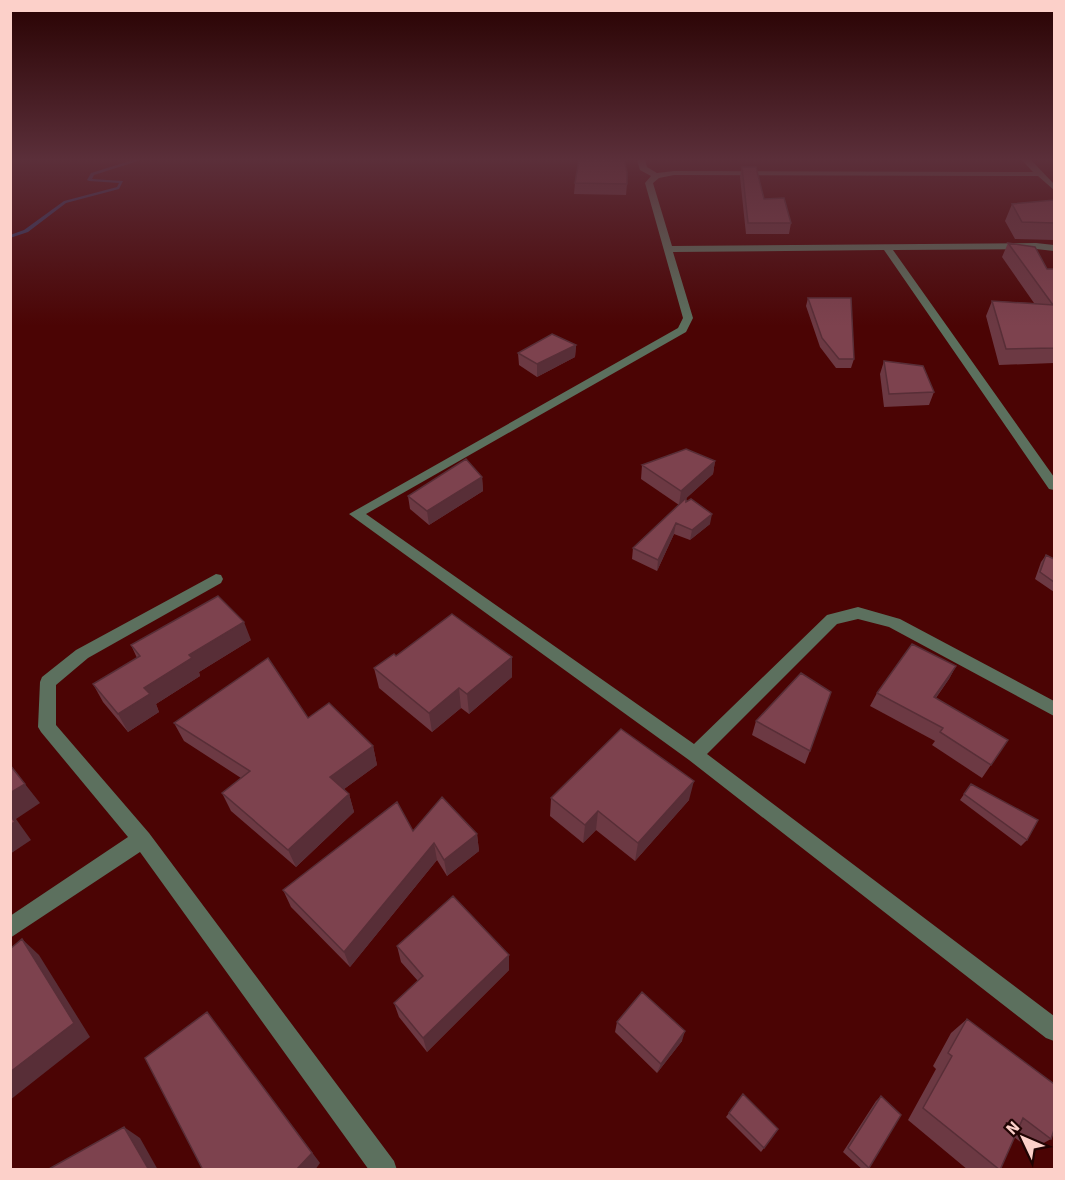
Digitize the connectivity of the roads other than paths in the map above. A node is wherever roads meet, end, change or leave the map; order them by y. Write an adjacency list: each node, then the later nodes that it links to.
1 (659, 215): 4 (street)
2 (886, 246): 3 (street); 4 (street); 5 (street)
3 (1054, 248)
4 (669, 249): 8 (street)
5 (1054, 486)
6 (216, 579): 9 (street)
7 (1054, 709): 8 (street)
8 (695, 755): 11 (street)
9 (142, 839): 10 (street); 12 (street)
10 (10, 928)
11 (1054, 1030)
12 (385, 1170)

